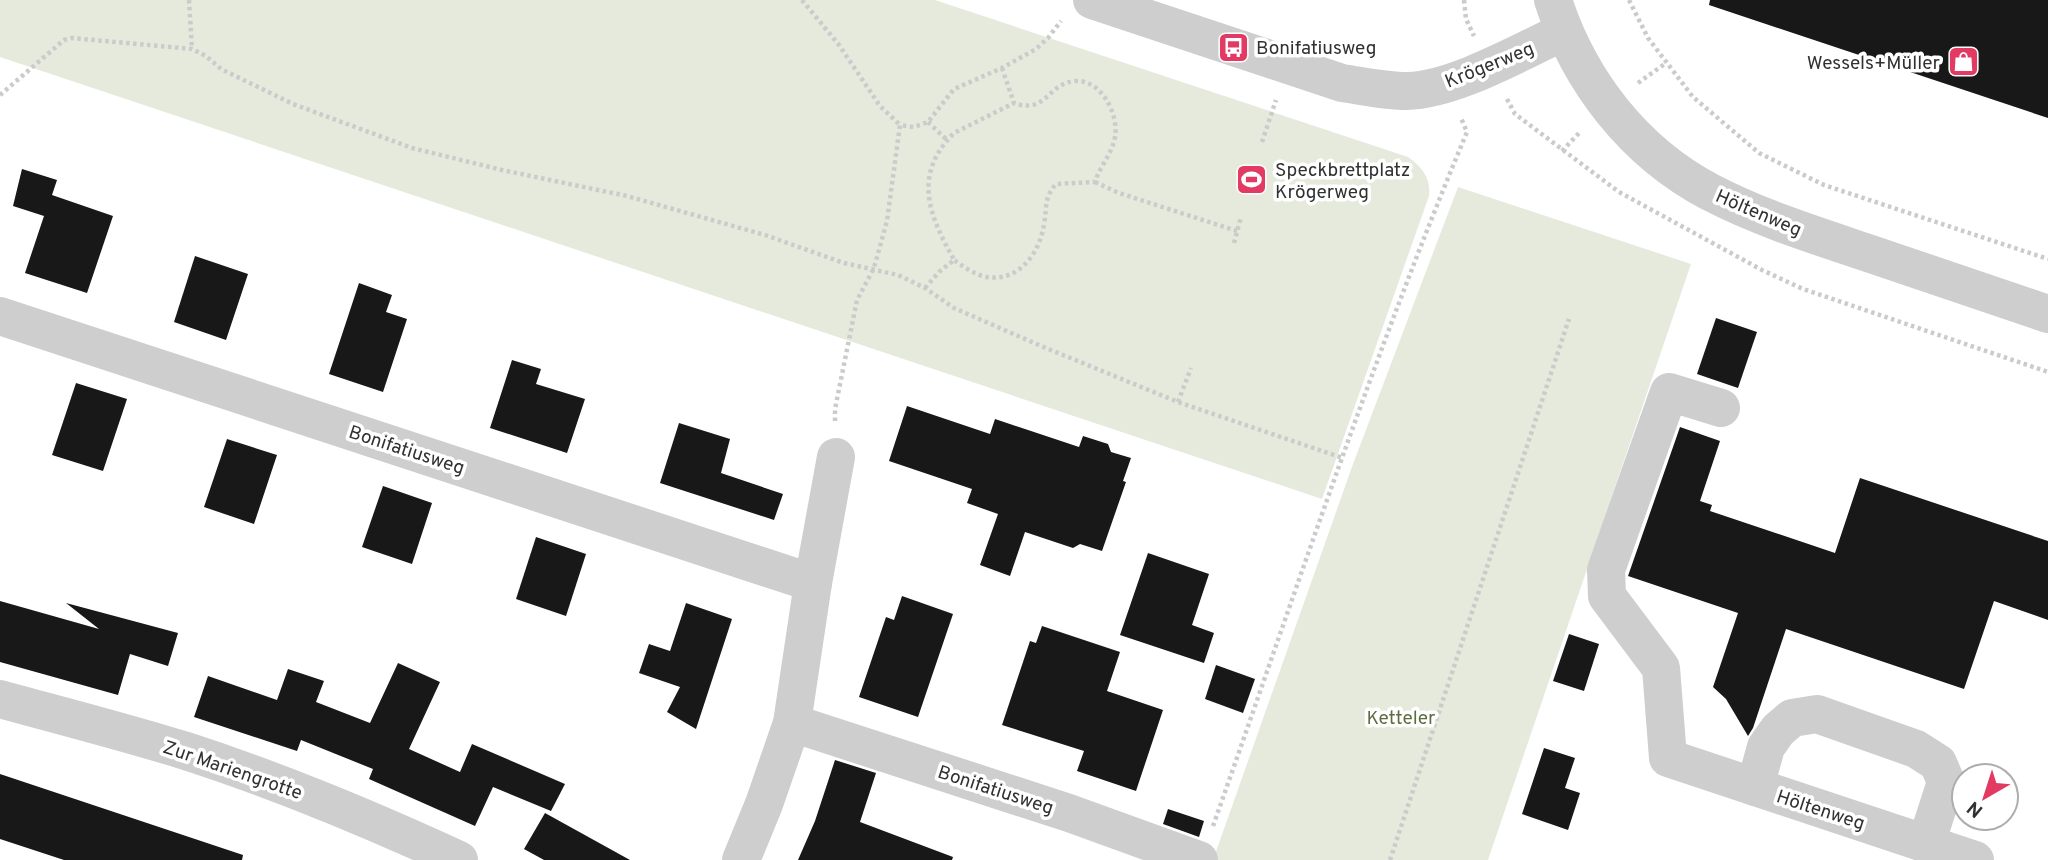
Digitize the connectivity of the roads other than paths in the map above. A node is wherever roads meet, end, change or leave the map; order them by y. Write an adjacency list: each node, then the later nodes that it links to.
1 (1077, 10): 2 (street, Krögerweg)
2 (1558, 16): 3 (street, Höltenweg)
3 (2048, 314)
4 (0, 316): 7 (street, Bonifatiusweg)
5 (1721, 408): 10 (street, Höltenweg)
6 (836, 457): 7 (street)
7 (813, 583): 9 (street)
8 (0, 699): 13 (street, Zur Mariengrotte)
9 (792, 723): 12 (street, Bonifatiusweg); 14 (street)
10 (1755, 787): 11 (street, Höltenweg); 11 (street)
11 (1926, 844): 15 (street, Höltenweg)
12 (1205, 847)
13 (459, 860)
14 (741, 860)
15 (1975, 860)

